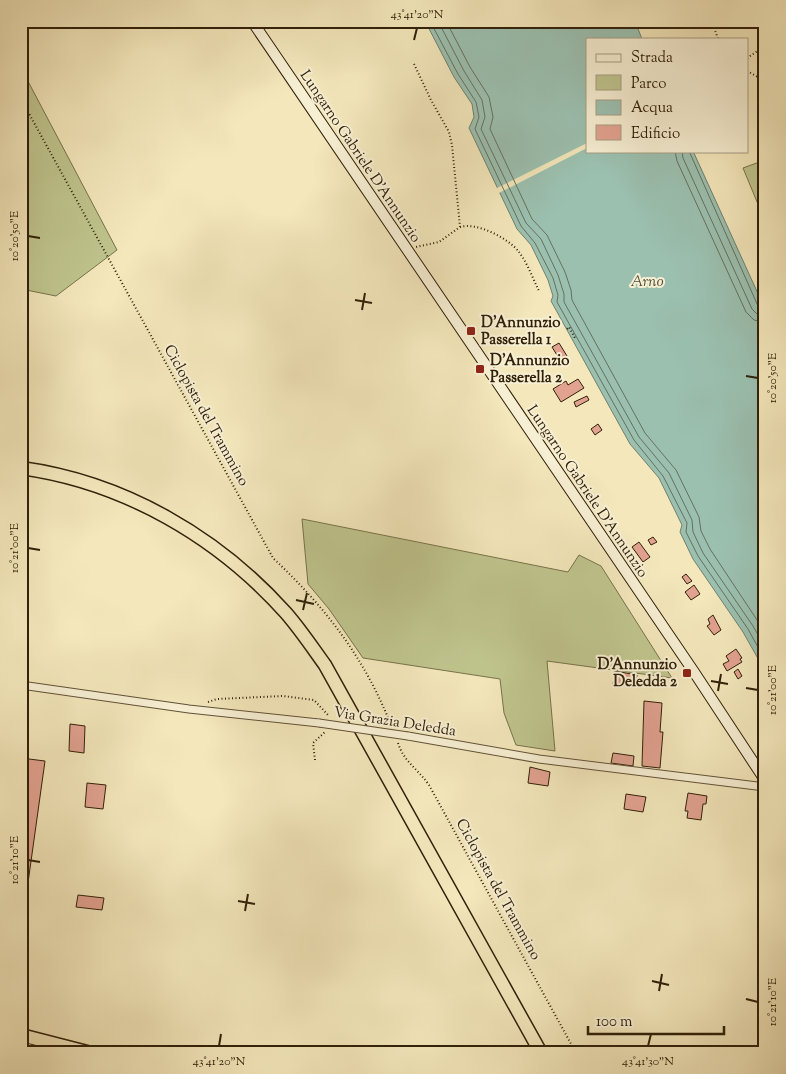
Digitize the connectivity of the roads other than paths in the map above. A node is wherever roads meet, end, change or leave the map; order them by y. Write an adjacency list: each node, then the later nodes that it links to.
1 (252, 21): 4 (main road, Lungarno Gabriele D'Annunzio)
2 (21, 468): 10 (highway)
3 (21, 685): 5 (street, Via Grazia Deledda, bridge)
4 (765, 780)
5 (765, 787)
6 (21, 1035): 9 (highway)
7 (21, 1048): 8 (highway)
8 (38, 1053)
9 (91, 1053)
10 (541, 1053)

